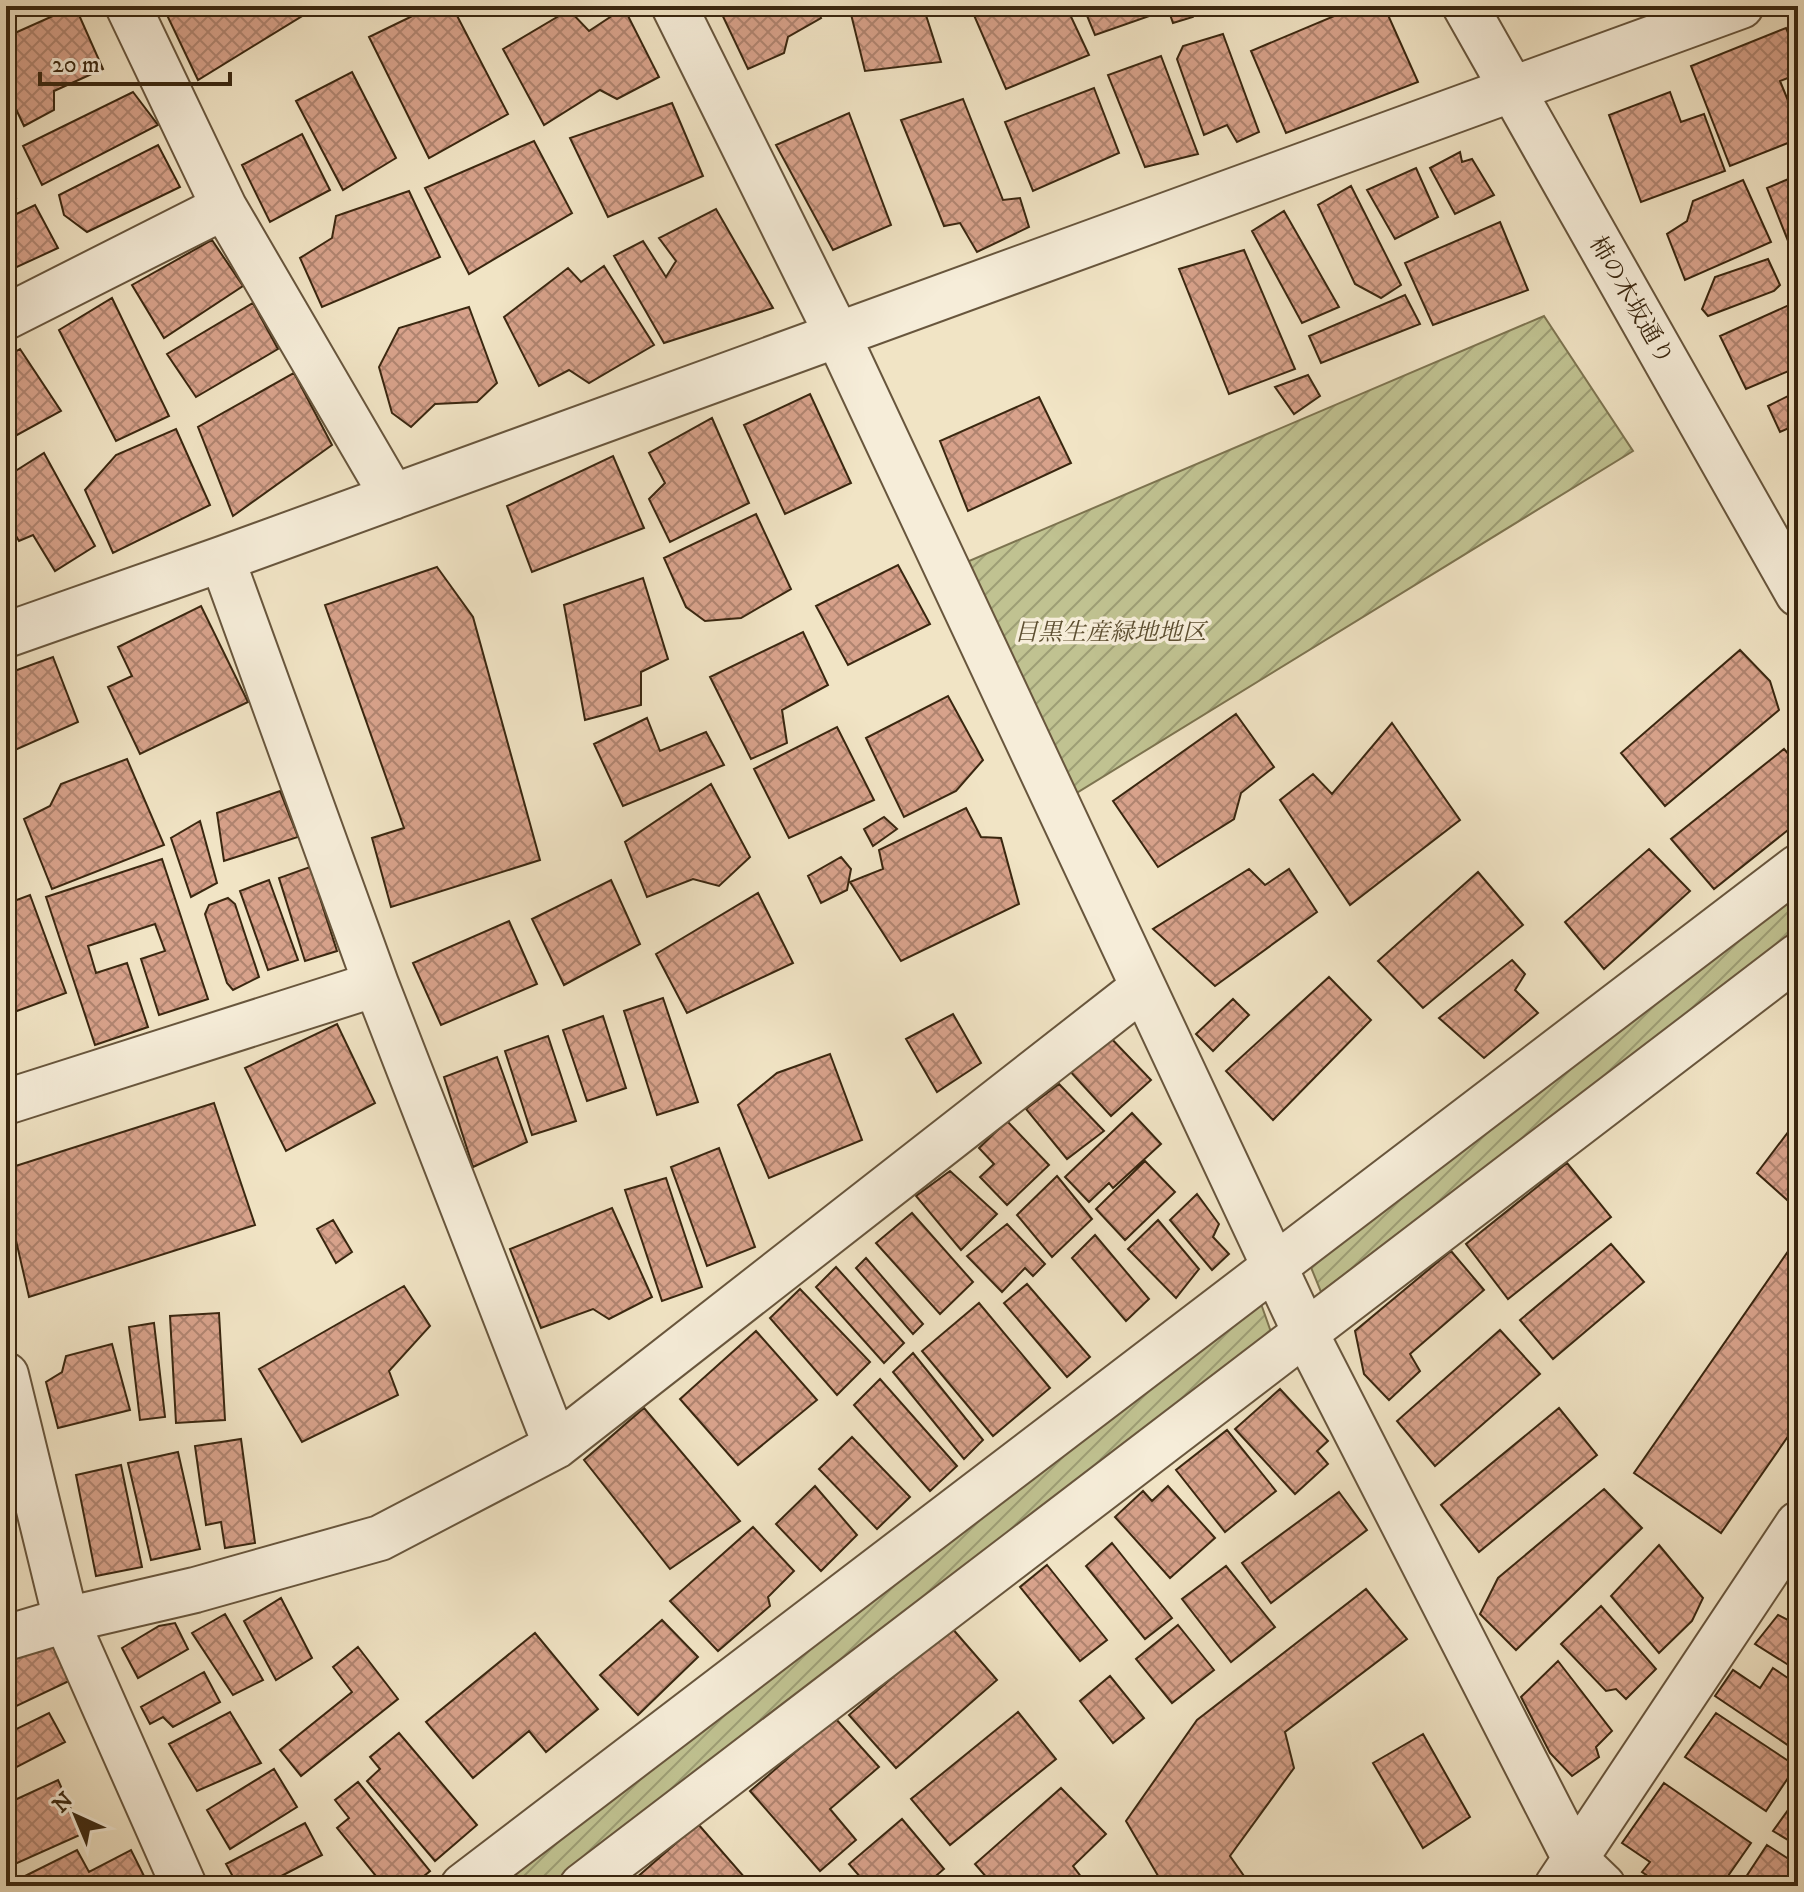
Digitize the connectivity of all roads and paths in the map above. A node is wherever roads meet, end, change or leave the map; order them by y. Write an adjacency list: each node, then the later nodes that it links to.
1 (128, 6): 6 (street)
2 (674, 6): 8 (street)
3 (1465, 6): 5 (street, 柿の木坂通り)
4 (1741, 6): 5 (street)
5 (1512, 89): 8 (street); 11 (street, 柿の木坂通り)
6 (224, 207): 7 (street); 9 (street)
7 (6, 317)
8 (837, 334): 9 (street); 16 (street)
9 (393, 497): 10 (street)
10 (222, 559): 12 (street); 15 (street)
11 (1798, 594)
12 (6, 635)
13 (1798, 867): 18 (street)
14 (1798, 956): 19 (street)
15 (376, 984): 17 (street); 21 (street)
16 (1142, 988): 18 (street); 21 (street)
17 (6, 1102)
18 (1273, 1267): 19 (street); 27 (street)
19 (1305, 1332): 25 (street); 28 (street)
20 (6, 1375): 23 (street)
21 (556, 1446): 23 (street)
22 (1798, 1524): 25 (street)
23 (66, 1620): 24 (street); 26 (street)
24 (6, 1638)
25 (1578, 1877)
26 (184, 1886)
27 (463, 1886)
28 (582, 1886)

